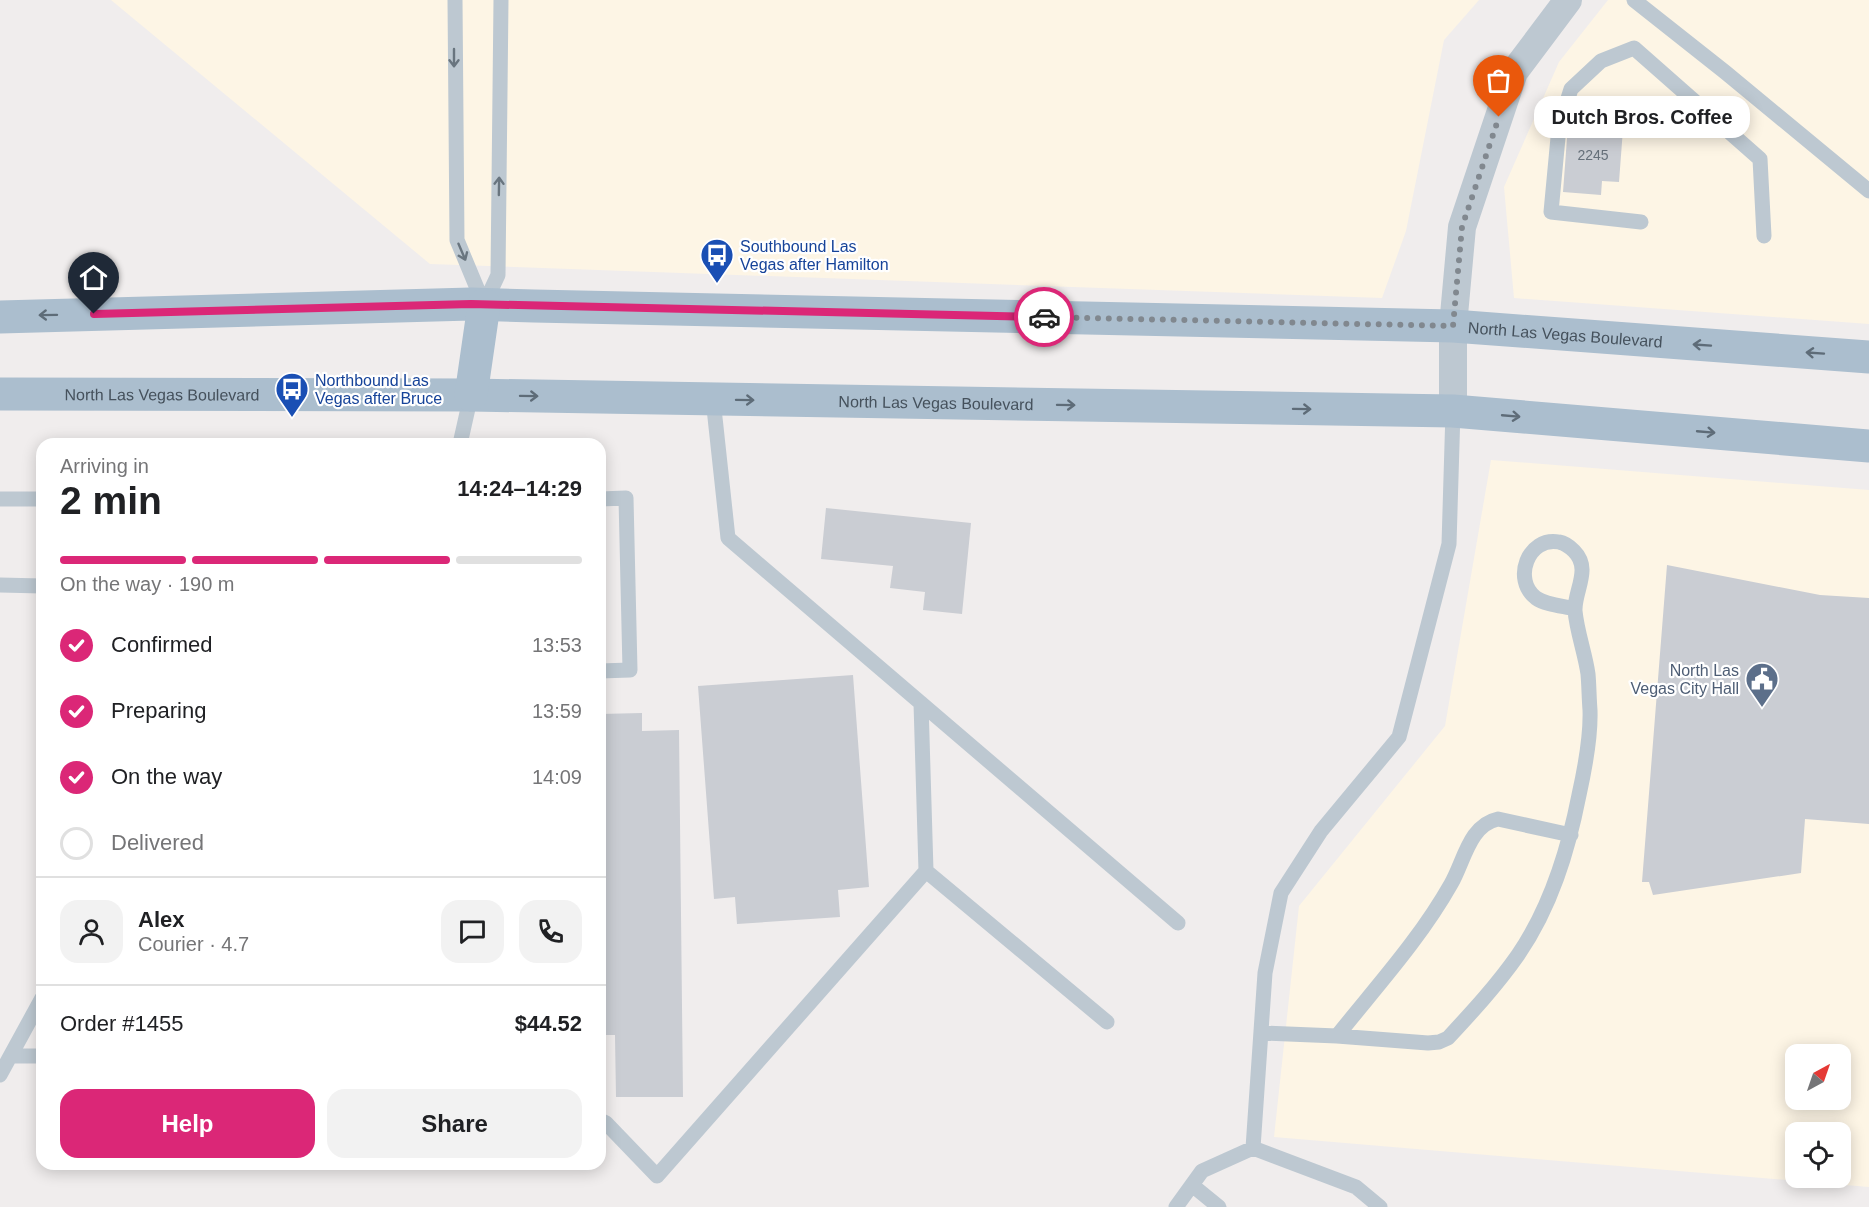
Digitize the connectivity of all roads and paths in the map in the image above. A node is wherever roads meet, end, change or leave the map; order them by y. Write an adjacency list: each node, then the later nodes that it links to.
1 (455, 0): 8 (lane, one-way to 8)
2 (501, 0): 8 (lane, one-way to 2)
3 (1568, 0): 10 (street)
4 (1634, 0): 5 (lane)
5 (1869, 191)
6 (1641, 222): 7 (lane)
7 (1764, 236)
8 (484, 305): 9 (main road, North Las Vegas Boulevard, one-way to 9); 10 (main road, North Las Vegas Boulevard); 13 (main road)
9 (0, 317)
10 (1453, 326): 11 (main road, North Las Vegas Boulevard, one-way to 10); 15 (street)
11 (1869, 357)
12 (0, 394): 13 (main road, North Las Vegas Boulevard)
13 (471, 395): 14 (main road, North Las Vegas Boulevard, one-way to 14); 16 (lane)
14 (713, 399): 15 (main road, North Las Vegas Boulevard, one-way to 15); 25 (lane)
15 (1453, 411): 17 (main road, North Las Vegas Boulevard, one-way to 17); 31 (lane)
16 (461, 438)
17 (1869, 446)
18 (0, 499): 20 (lane)
19 (606, 499): 24 (lane)
20 (36, 500)
21 (0, 585): 22 (lane)
22 (36, 586)
23 (1575, 609): 23 (lane); 26 (lane)
24 (606, 671)
25 (921, 703): 27 (lane); 28 (lane)
26 (1571, 835): 32 (lane); 32 (lane)
27 (926, 871): 30 (lane); 36 (lane)
28 (1178, 922)
29 (36, 1009): 33 (lane)
30 (1107, 1022)
31 (1261, 1033): 32 (lane); 37 (lane)
32 (1337, 1036)
33 (10, 1056): 34 (lane); 35 (lane)
34 (36, 1056)
35 (0, 1075)
36 (606, 1123)
37 (1253, 1148): 38 (lane); 41 (lane)
38 (1192, 1185): 39 (lane); 40 (lane)
39 (1176, 1207)
40 (1219, 1207)
41 (1380, 1207)

